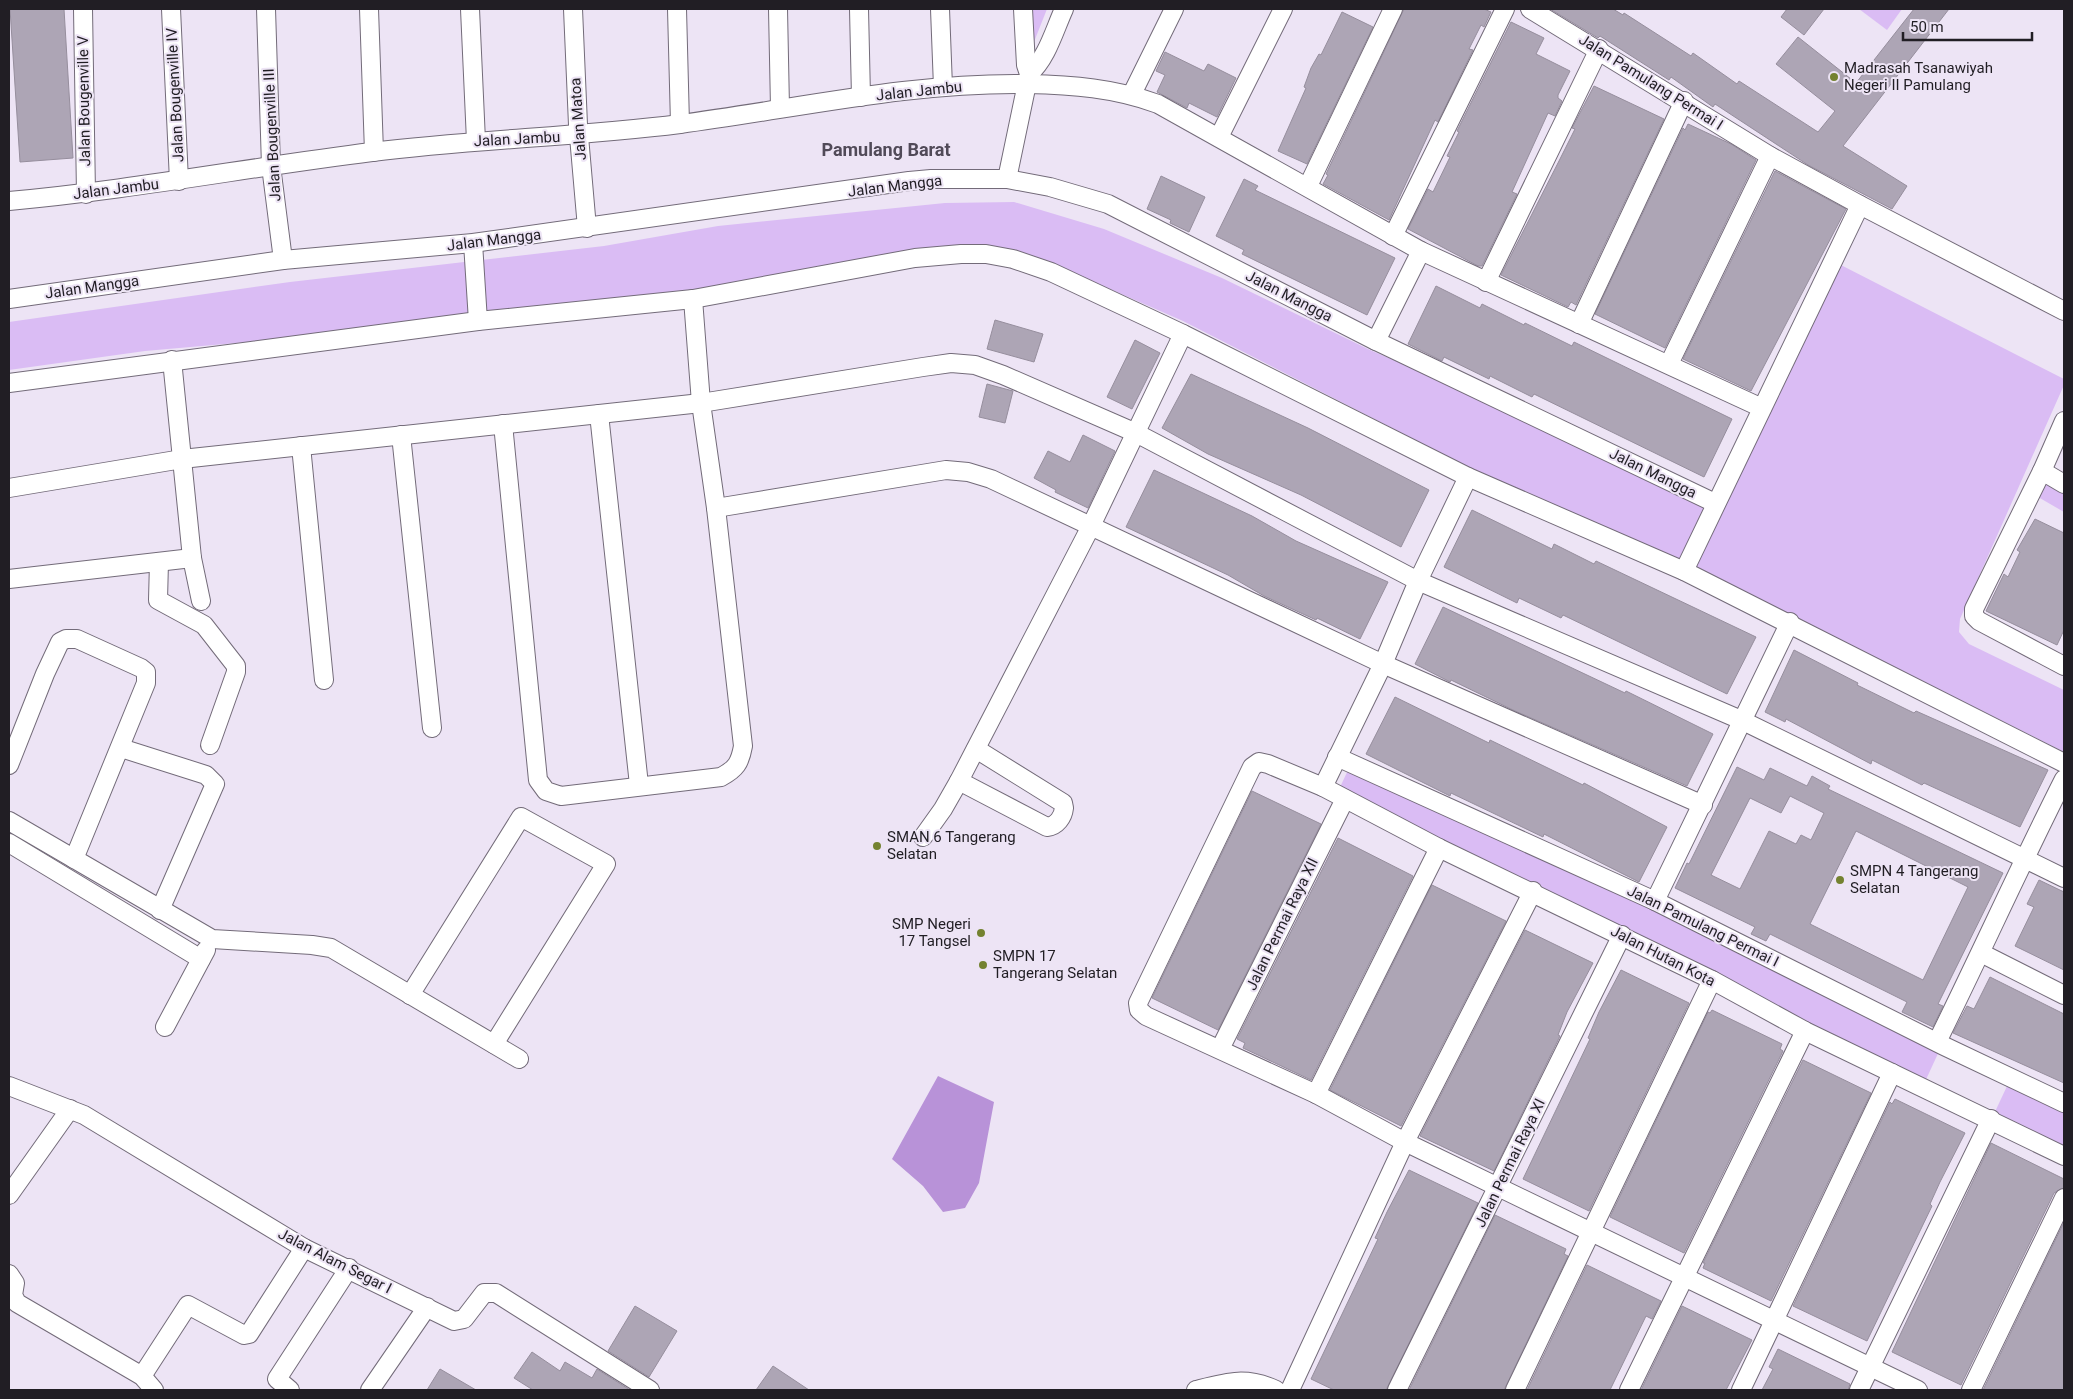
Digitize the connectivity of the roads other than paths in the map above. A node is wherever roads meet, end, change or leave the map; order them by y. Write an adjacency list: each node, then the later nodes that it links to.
1 (82, 9): 35 (street, Jalan Bougenville V)
2 (171, 9): 33 (street, Jalan Bougenville IV)
3 (266, 9): 31 (street, Jalan Bougenville III)
4 (368, 9): 29 (street)
5 (470, 9): 28 (street)
6 (573, 9): 26 (street, Jalan Matoa)
7 (677, 9): 25 (street)
8 (778, 9): 24 (street)
9 (859, 9): 22 (street)
10 (940, 9): 20 (street)
11 (1023, 9): 19 (street)
12 (1064, 9): 19 (street)
13 (1174, 9): 21 (street)
14 (1283, 9): 27 (street)
15 (1393, 9): 34 (street)
16 (1505, 9): 39 (street)
17 (1530, 9): 18 (street, Jalan Pamulang Permai I)
18 (1599, 49): 23 (street, Jalan Pamulang Permai I); 43 (street)
19 (1028, 79): 20 (street, Jalan Jambu); 21 (street, Jalan Jambu); 32 (street)
20 (943, 87): 22 (street, Jalan Jambu)
21 (1132, 94): 27 (street, Jalan Jambu)
22 (860, 97): 24 (street, Jalan Jambu)
23 (1684, 101): 30 (street, Jalan Pamulang Permai I); 48 (street)
24 (780, 108): 25 (street, Jalan Jambu)
25 (680, 124): 26 (street, Jalan Jambu)
26 (578, 135): 28 (street, Jalan Jambu); 38 (street, Jalan Matoa)
27 (1219, 137): 34 (street, Jalan Jambu)
28 (476, 141): 29 (street, Jalan Jambu)
29 (374, 152): 31 (street, Jalan Jambu)
30 (1770, 156): 37 (street, Jalan Pamulang Permai I); 52 (street)
31 (271, 166): 33 (street, Jalan Jambu); 42 (street, Jalan Bougenville III)
32 (1007, 179): 38 (street, Jalan Mangga); 50 (street, Jalan Mangga)
33 (179, 181): 35 (street, Jalan Jambu)
34 (1308, 186): 39 (street, Jalan Jambu)
35 (86, 194): 36 (street, Jalan Jambu)
36 (9, 201)
37 (1860, 205): 46 (street, Jalan Pamulang Permai I); 55 (street)
38 (587, 228): 40 (street, Jalan Mangga)
39 (1393, 236): 41 (street, Jalan Jambu)
40 (473, 243): 42 (street, Jalan Mangga); 47 (street)
41 (1421, 251): 43 (street, Jalan Jambu); 50 (street)
42 (283, 260): 44 (street, Jalan Mangga)
43 (1486, 282): 48 (street, Jalan Jambu)
44 (9, 299)
45 (692, 299): 47 (street); 49 (street); 54 (street)
46 (2064, 311)
47 (478, 321): 51 (street)
48 (1579, 324): 52 (street, Jalan Jambu)
49 (1183, 334): 59 (street); 64 (street)
50 (1376, 340): 67 (street, Jalan Mangga)
51 (172, 360): 53 (street); 62 (street)
52 (1669, 364): 55 (street, Jalan Jambu)
53 (9, 383)
54 (701, 403): 56 (street); 59 (street); 68 (street)
55 (1762, 408): 67 (street)
56 (599, 414): 58 (street); 90 (street)
57 (2064, 421): 63 (street)
58 (503, 424): 60 (street); 90 (street)
59 (1136, 433): 69 (street); 74 (street)
60 (401, 435): 61 (street); 81 (street)
61 (301, 446): 62 (street); 79 (street)
62 (182, 459): 66 (street); 70 (street)
63 (2042, 471): 65 (street); 78 (street)
64 (1468, 477): 72 (street); 74 (street)
65 (2064, 484)
66 (9, 488)
67 (1715, 503): 72 (street)
68 (716, 508): 69 (street); 90 (street)
69 (1090, 528): 77 (street); 84 (street)
70 (192, 558): 71 (street); 75 (street)
71 (159, 562): 73 (street); 82 (street)
72 (1684, 571): 76 (street)
73 (9, 579)
74 (1418, 581): 77 (street); 80 (street)
75 (201, 601)
76 (1790, 622): 80 (street); 86 (street)
77 (1383, 664): 85 (street); 93 (street)
78 (2064, 665)
79 (324, 680)
80 (1741, 720): 93 (street); 98 (street)
81 (432, 728)
82 (210, 746)
83 (121, 748): 87 (street); 99 (street); 103 (street)
84 (976, 749): 89 (street); 89 (street)
85 (1338, 757): 91 (street); 102 (street, Jalan Pamulang Permai I)
86 (2064, 763)
87 (9, 765)
88 (2064, 779): 98 (street)
89 (959, 780): 95 (street)
90 (638, 785)
91 (1323, 787): 92 (street, Jalan Hutan Kota); 115 (street, Jalan Hutan Kota)
92 (1345, 799): 97 (street, Jalan Hutan Kota); 115 (street, Jalan Permai Raya XII)
93 (1703, 805): 102 (street)
94 (9, 821): 99 (street)
95 (923, 837)
96 (9, 843): 107 (street)
97 (1440, 848): 101 (street, Jalan Hutan Kota); 119 (street)
98 (2024, 858): 100 (street); 106 (street)
99 (74, 859): 103 (street)
100 (2064, 878)
101 (1533, 891): 104 (street, Jalan Hutan Kota); 123 (street)
102 (1655, 901): 113 (street, Jalan Pamulang Permai I)
103 (160, 910): 105 (street)
104 (1622, 935): 108 (street, Jalan Hutan Kota); 125 (street, Jalan Permai Raya XI)
105 (212, 939): 107 (street); 109 (street)
106 (1981, 953): 110 (street); 113 (street)
107 (202, 959): 111 (street)
108 (1712, 980): 112 (street, Jalan Hutan Kota); 128 (street)
109 (410, 995): 114 (street); 114 (street)
110 (2064, 995)
111 (165, 1027)
112 (1805, 1031): 117 (street, Jalan Hutan Kota); 132 (street)
113 (1937, 1042): 120 (street, Jalan Pamulang Permai I)
114 (494, 1044): 116 (street)
115 (1220, 1049): 119 (street)
116 (519, 1059)
117 (1892, 1073): 122 (street, Jalan Hutan Kota); 134 (street)
118 (9, 1086): 121 (street, Jalan Alam Segar I)
119 (1316, 1094): 123 (street)
120 (2064, 1103)
121 (70, 1109): 126 (street); 129 (street, Jalan Alam Segar I)
122 (1991, 1119): 124 (street, Jalan Hutan Kota); 135 (street)
123 (1405, 1142): 125 (street); 143 (street)
124 (2064, 1156)
125 (1499, 1185): 128 (street); 144 (street, Jalan Permai Raya XI)
126 (9, 1196)
127 (2064, 1198): 150 (street)
128 (1592, 1230): 132 (street); 145 (street)
129 (304, 1248): 130 (street, Jalan Alam Segar I); 136 (street)
130 (350, 1268): 133 (street, Jalan Alam Segar I); 138 (street)
131 (9, 1274): 136 (street)
132 (1686, 1277): 134 (street); 146 (street)
133 (427, 1307): 139 (street); 140 (street, Jalan Alam Segar I)
134 (1774, 1321): 135 (street); 147 (street)
135 (1870, 1367): 148 (street); 149 (street)
136 (142, 1376): 137 (street)
137 (154, 1390)
138 (290, 1390)
139 (370, 1390)
140 (650, 1390)
141 (1196, 1390): 142 (street)
142 (1276, 1390)
143 (1290, 1390)
144 (1397, 1390)
145 (1514, 1390)
146 (1629, 1390)
147 (1741, 1390)
148 (1859, 1390)
149 (1918, 1390)
150 (1971, 1390)

